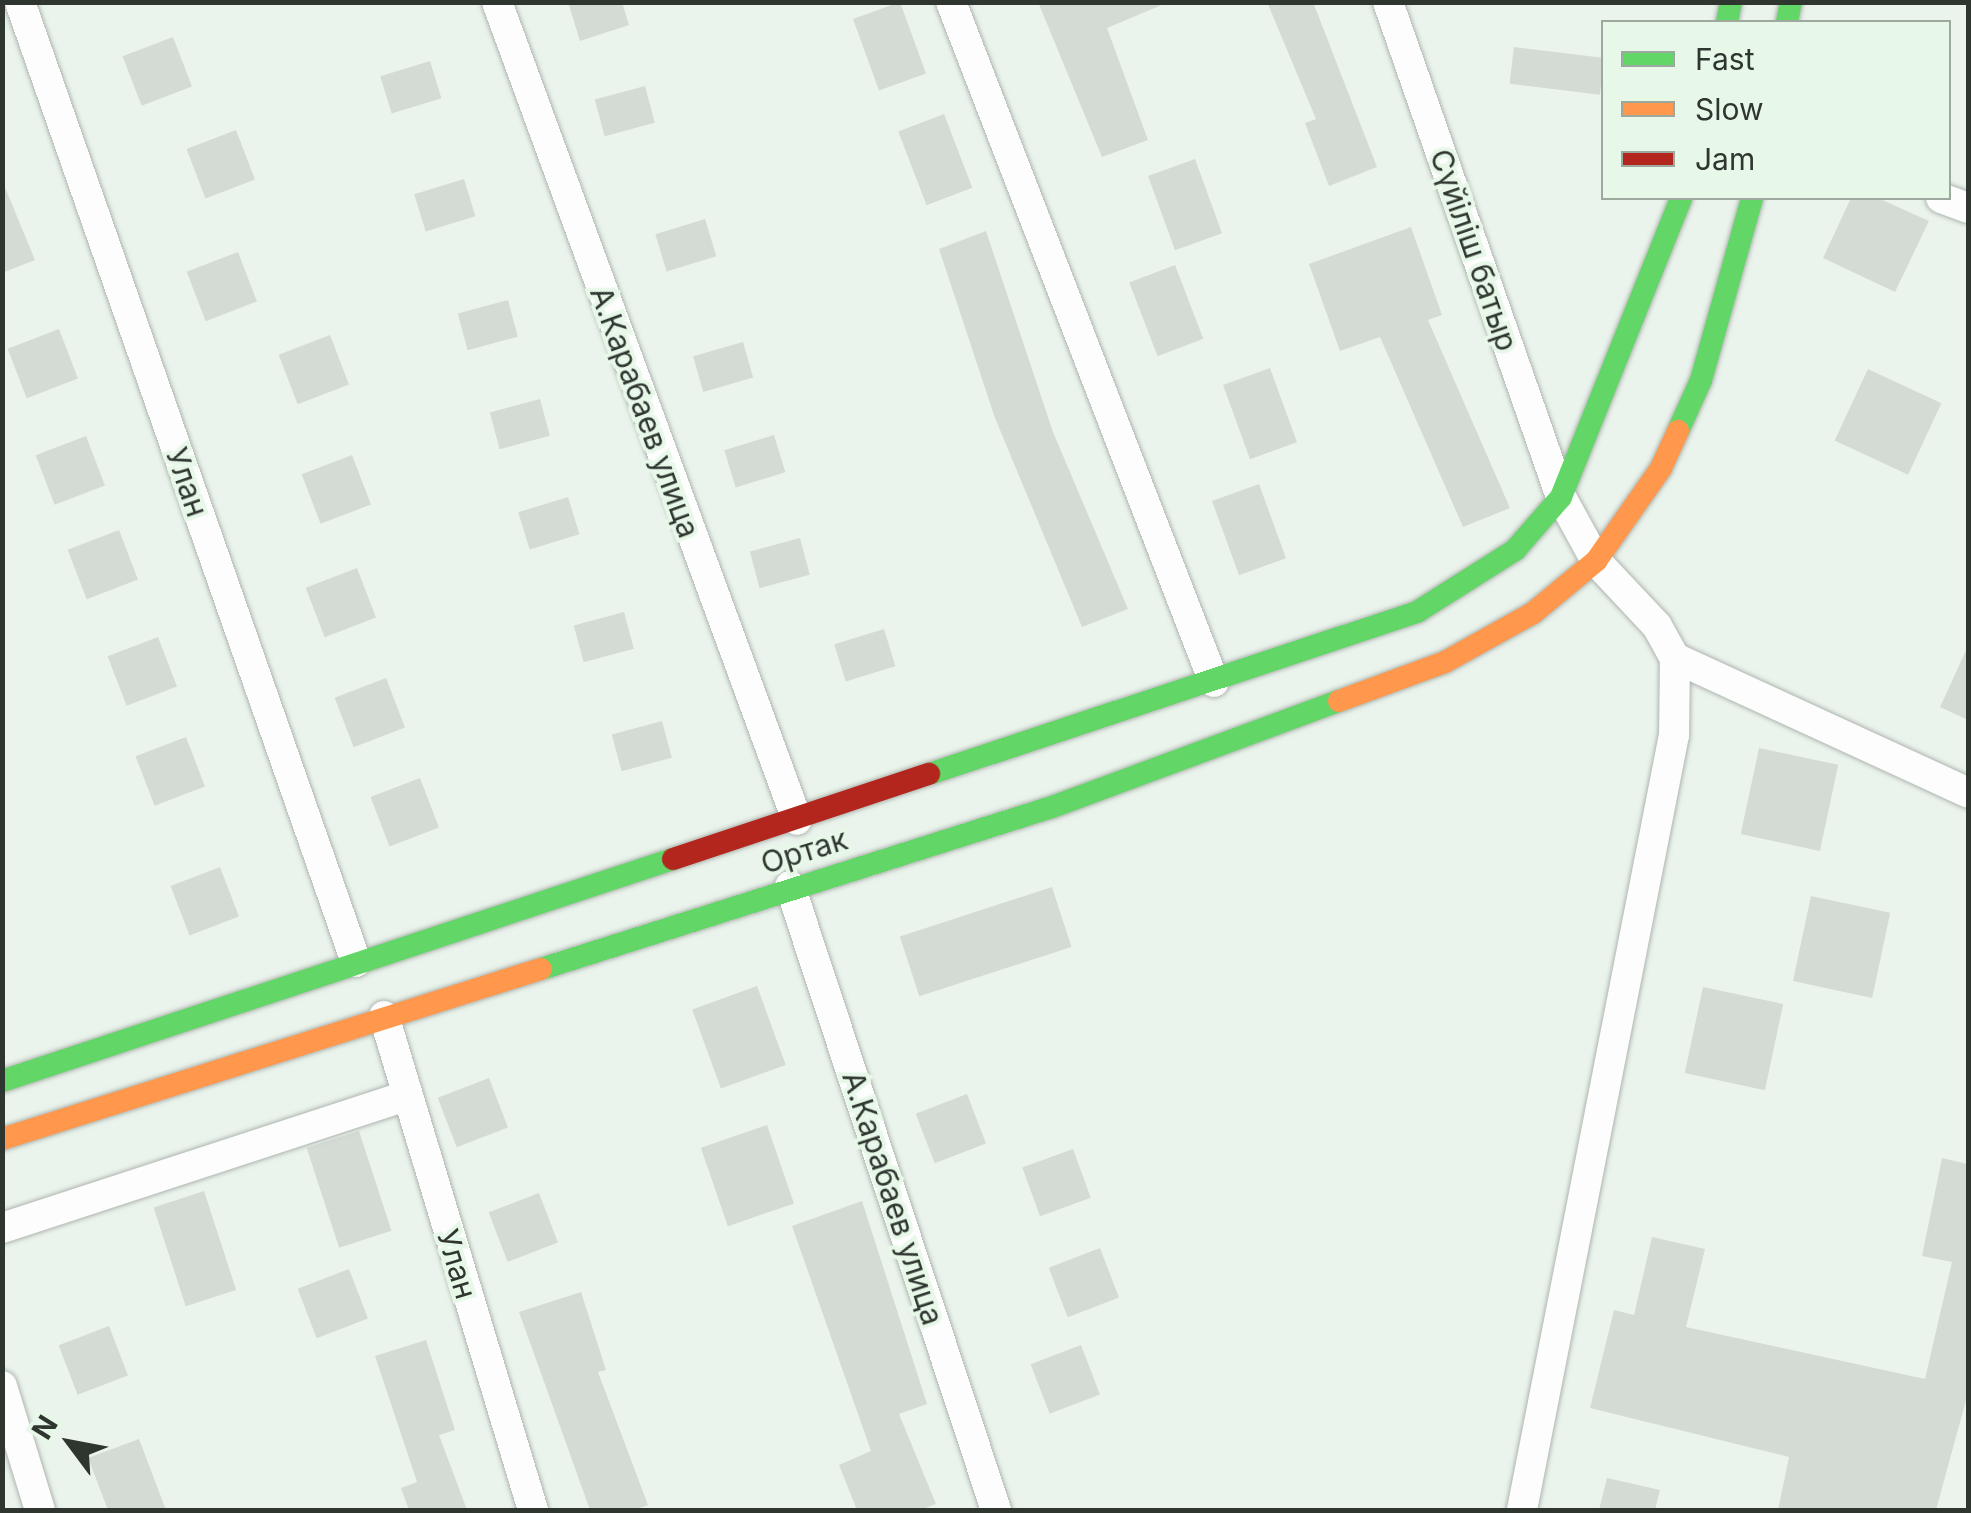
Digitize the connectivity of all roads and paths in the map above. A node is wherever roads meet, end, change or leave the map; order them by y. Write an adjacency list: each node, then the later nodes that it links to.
1 (20, 2): 14 (street, Улан)
2 (497, 2): 12 (street, А.Карабаев улица)
3 (951, 2): 10 (street)
4 (1388, 2): 7 (street, Сүйіліш батыр)
5 (1680, 200): 7 (street, Ортак)
6 (1751, 200): 8 (street, Ортак)
7 (1561, 497): 8 (street, Сүйіліш батыр); 10 (street, Ортак)
8 (1596, 562): 9 (street, Сүйіліш батыр); 13 (street, Ортак)
9 (1675, 658): 11 (street); 24 (street)
10 (1214, 682): 12 (street, Ортак)
11 (1968, 792)
12 (797, 820): 14 (street, Ортак)
13 (790, 886): 15 (street, Ортак); 23 (street, А.Карабаев улица)
14 (356, 962): 16 (street, Ортак)
15 (384, 1016): 17 (street, Улан); 18 (street, Ортак)
16 (2, 1080)
17 (407, 1096): 19 (street); 22 (street, Улан)
18 (2, 1139)
19 (2, 1228)
20 (2, 1386): 21 (street)
21 (40, 1510)
22 (533, 1510)
23 (996, 1510)
24 (1522, 1510)

